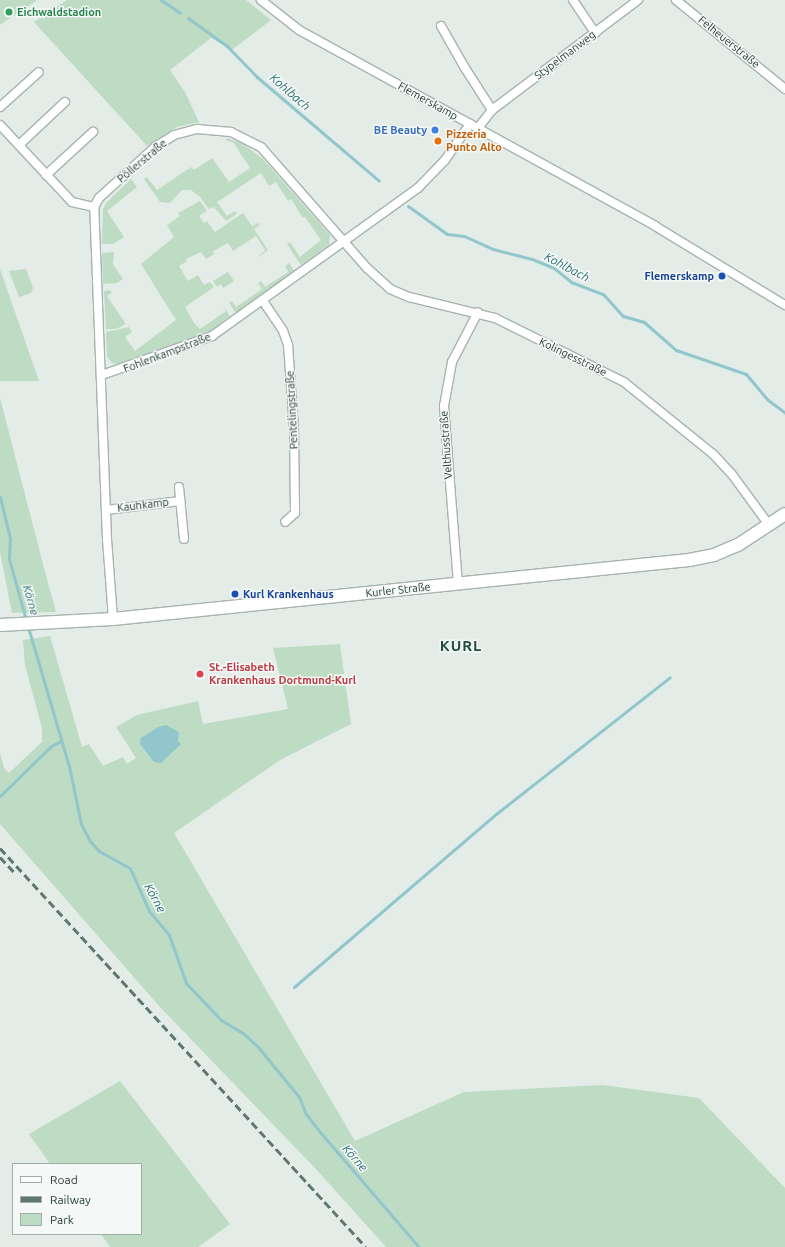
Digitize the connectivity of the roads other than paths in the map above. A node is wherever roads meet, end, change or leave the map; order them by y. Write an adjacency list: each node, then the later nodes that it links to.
1 (261, 0): 12 (street, Flemerskamp)
2 (573, 0): 6 (street)
3 (638, 0): 6 (street, Stypelmanweg)
4 (676, 0): 8 (street, Felheuerstraße)
5 (441, 26): 11 (street)
6 (595, 33): 11 (street, Stypelmanweg)
7 (39, 72): 10 (street)
8 (784, 85)
9 (65, 102): 15 (street)
10 (0, 107)
11 (492, 110): 12 (street, Stypelmanweg)
12 (474, 126): 18 (street, Fohlenkampstraße); 20 (street, Flemerskamp)
13 (1, 129): 15 (street)
14 (93, 132): 16 (street)
15 (19, 145): 16 (street)
16 (46, 175): 17 (street)
17 (94, 207): 18 (street, Pöllerstraße); 22 (street)
18 (345, 242): 19 (street, Fohlenkampstraße); 21 (street, Kolingesstraße)
19 (263, 301): 22 (street, Fohlenkampstraße); 27 (street, Pentelingstraße)
20 (785, 305)
21 (478, 312): 28 (street, Kolingesstraße); 30 (street, Velthusstraße)
22 (102, 375): 25 (street)
23 (179, 487): 24 (street, Kauhkamp)
24 (180, 501): 25 (street, Kauhkamp); 29 (street, Kauhkamp)
25 (106, 510): 31 (street)
26 (785, 514): 28 (main road, Kurler Straße)
27 (285, 522)
28 (769, 525): 30 (main road, Kurler Straße)
29 (184, 539)
30 (458, 584): 31 (main road, Kurler Straße)
31 (113, 619): 32 (main road, Kurler Straße)
32 (0, 625)

